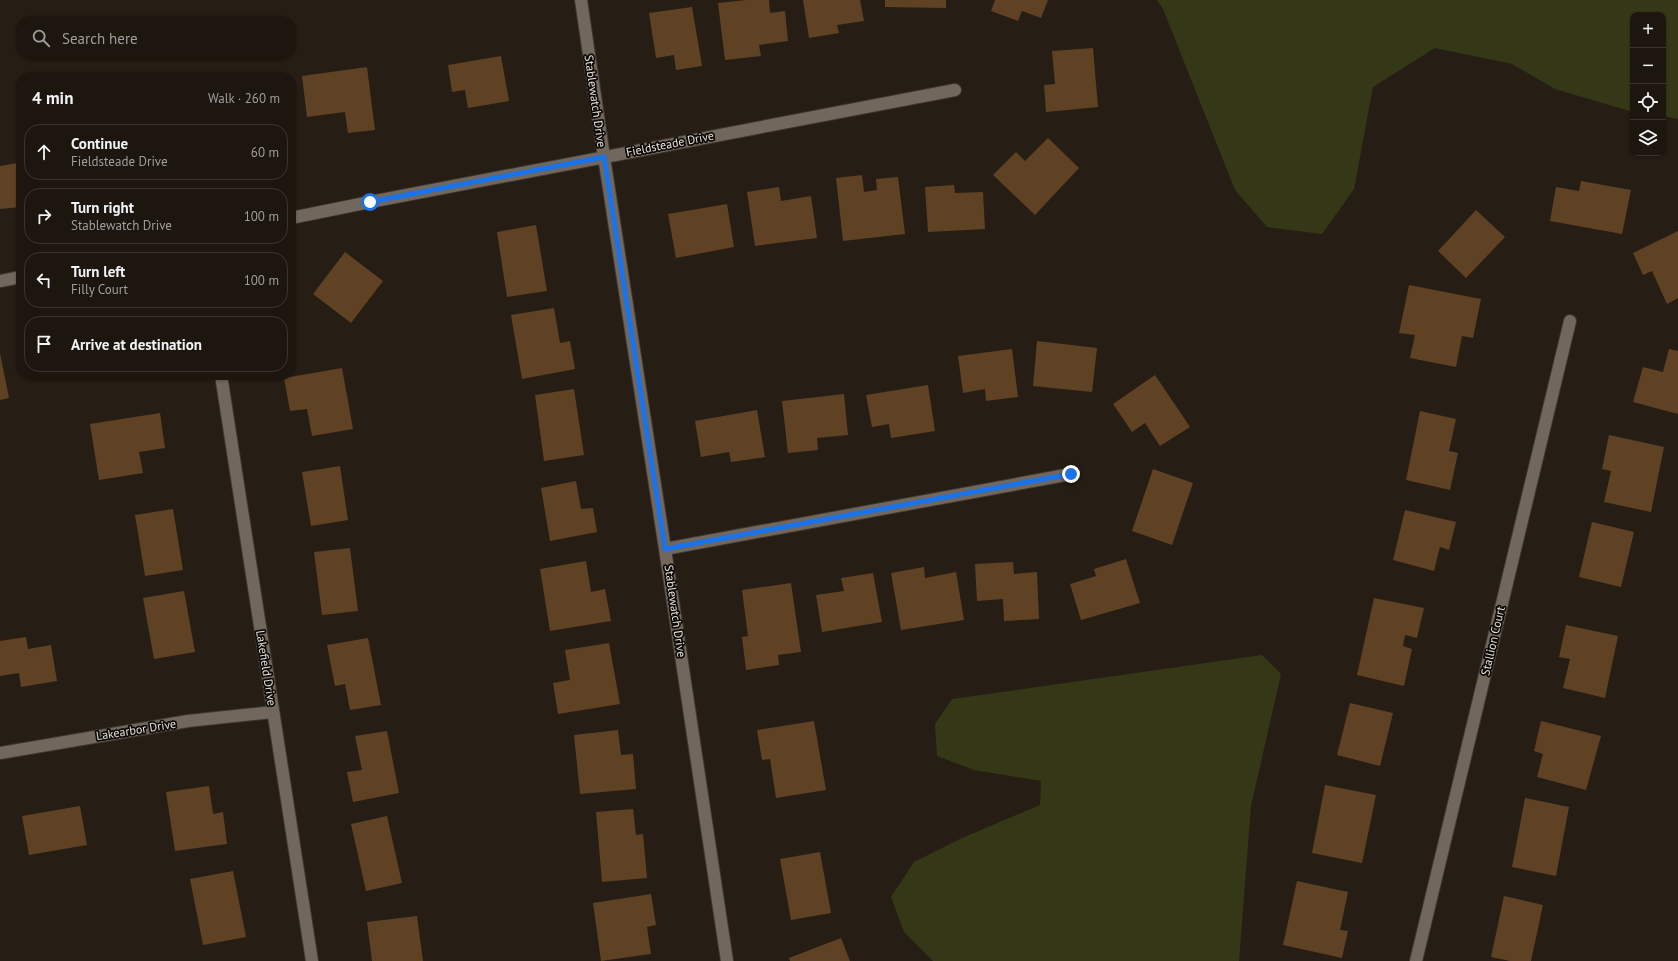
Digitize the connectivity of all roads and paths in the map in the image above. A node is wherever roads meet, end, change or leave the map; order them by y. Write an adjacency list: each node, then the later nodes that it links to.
1 (581, 0): 3 (street, Stablewatch Drive)
2 (955, 90): 3 (street, Fieldsteade Drive)
3 (604, 157): 4 (street, Fieldsteade Drive); 10 (street, Stablewatch Drive)
4 (296, 217)
5 (16, 277): 6 (street)
6 (0, 281)
7 (1570, 321): 15 (street, Stallion Court)
8 (222, 380): 11 (street, Lakefield Drive)
9 (1071, 474): 10 (street)
10 (665, 549): 14 (street, Stablewatch Drive)
11 (272, 712): 12 (street, Lakearbor Drive); 13 (street, Lakefield Drive)
12 (0, 752)
13 (312, 961)
14 (726, 961)
15 (1416, 961)

